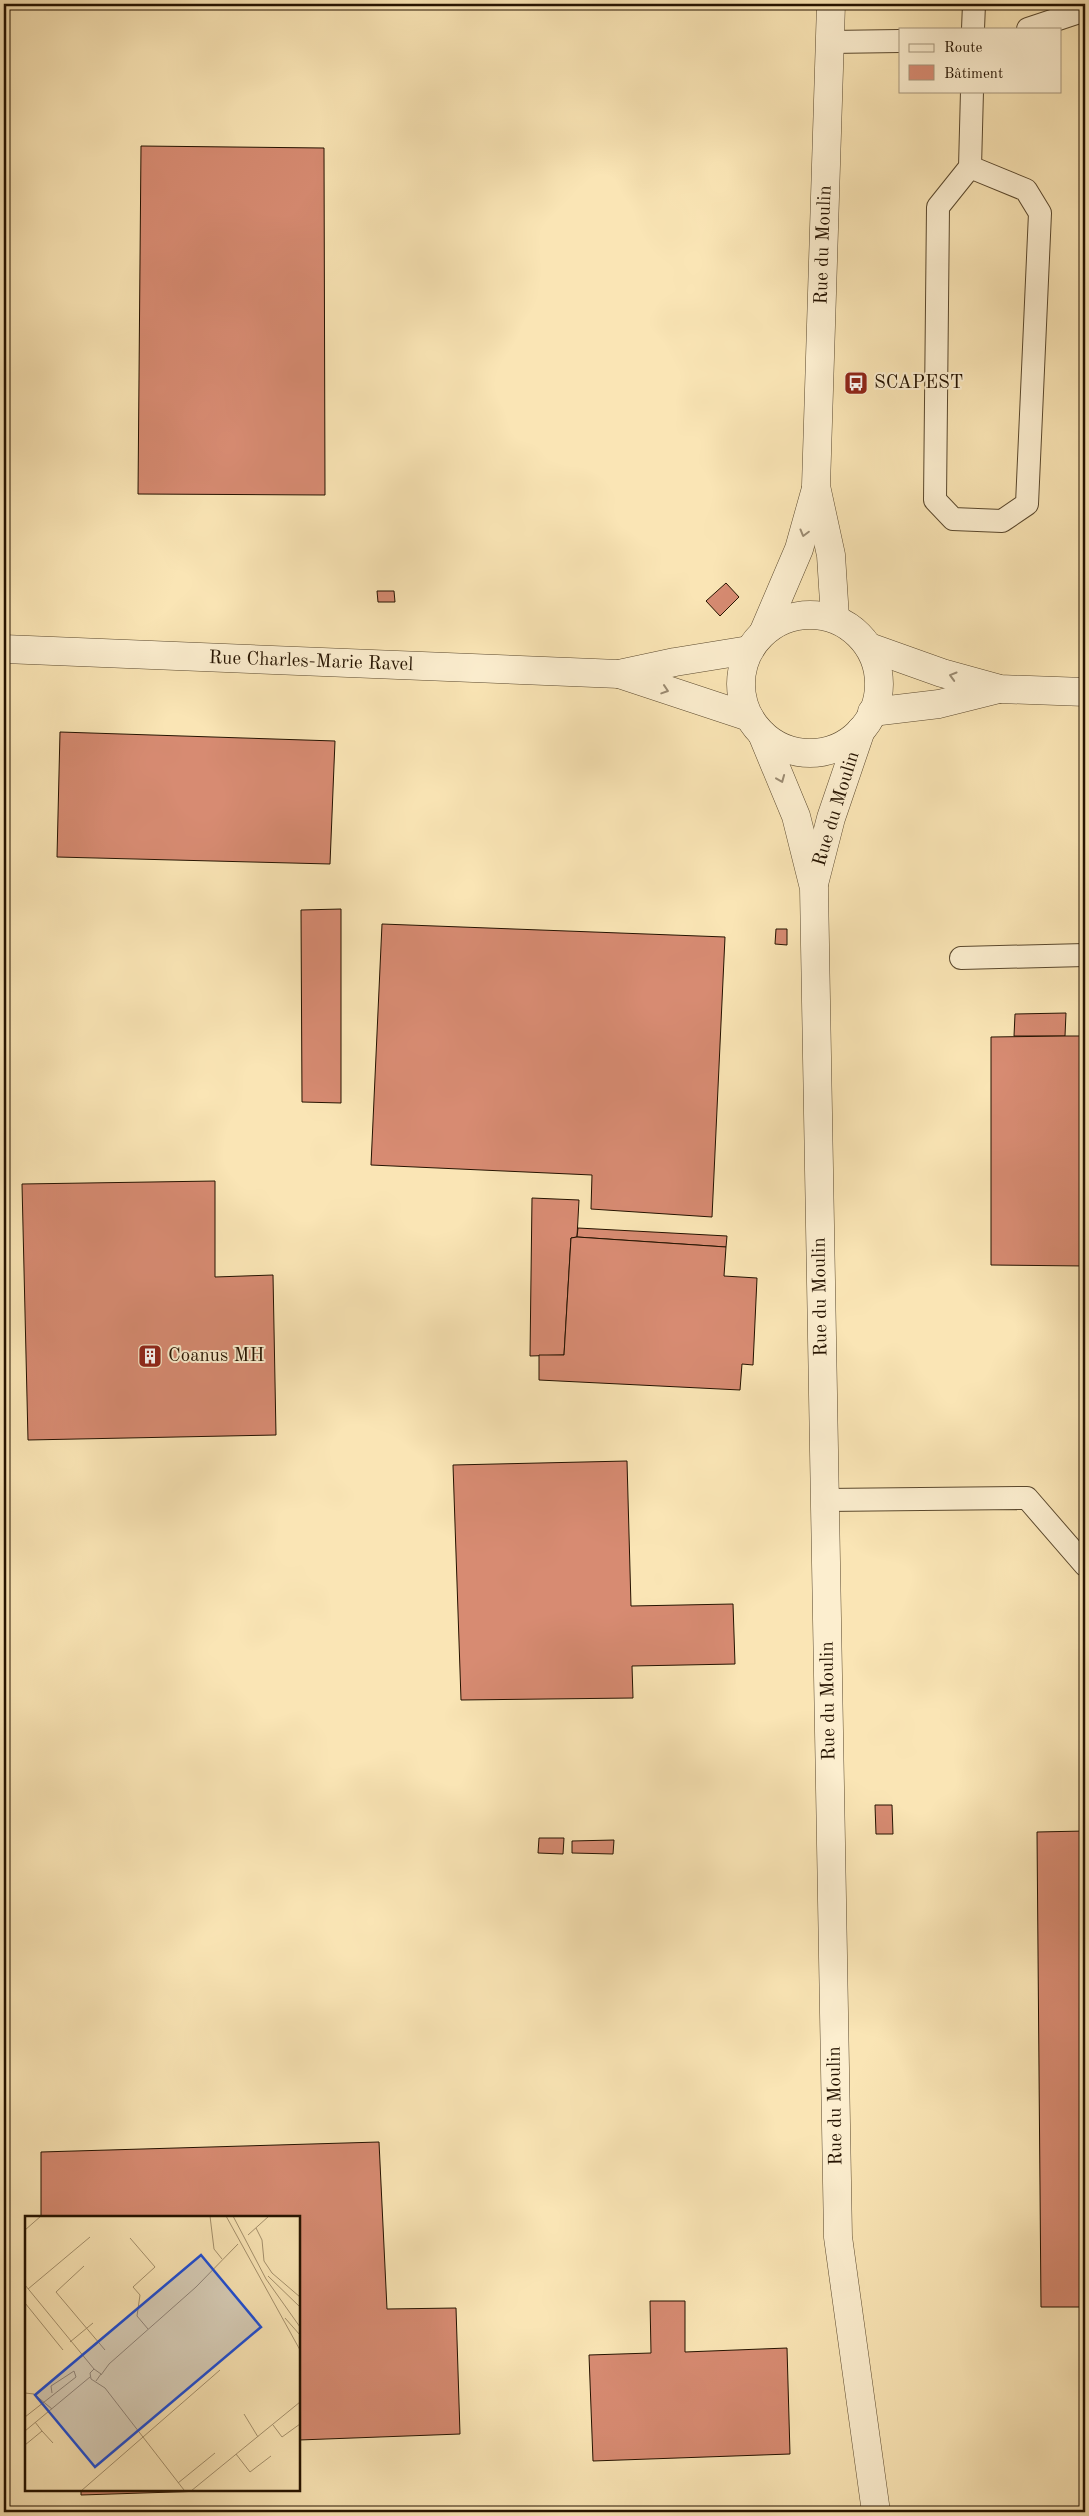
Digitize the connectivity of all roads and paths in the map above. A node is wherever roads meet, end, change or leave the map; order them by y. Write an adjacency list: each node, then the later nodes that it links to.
1 (831, 4): 7 (street, Rue du Moulin)
2 (974, 4): 4 (lane)
3 (1085, 10): 5 (lane)
4 (973, 28)
5 (1031, 28)
6 (899, 41): 7 (lane)
7 (830, 42): 10 (street, Rue du Moulin)
8 (972, 92): 9 (lane)
9 (970, 167): 9 (lane)
10 (816, 486): 11 (street, Rue du Moulin); 12 (street, Rue du Moulin, one-way to 12)
11 (835, 618): 12 (street); 13 (street)
12 (757, 641): 15 (street, Rue Charles-Marie Ravel); 19 (street)
13 (869, 647): 16 (street, one-way to 13); 18 (street)
14 (4, 649): 15 (street, Rue Charles-Marie Ravel)
15 (619, 674): 19 (street, Rue Charles-Marie Ravel, one-way to 19)
16 (1000, 689): 17 (street); 18 (street)
17 (1085, 692)
18 (867, 721): 19 (street); 20 (street, Rue du Moulin)
19 (756, 726): 20 (street, Rue du Moulin, one-way to 20)
20 (814, 888): 23 (street, Rue du Moulin)
21 (1085, 955): 22 (lane)
22 (961, 958)
23 (825, 1500): 24 (lane); 25 (street, Rue du Moulin)
24 (1085, 1565)
25 (876, 2512)

